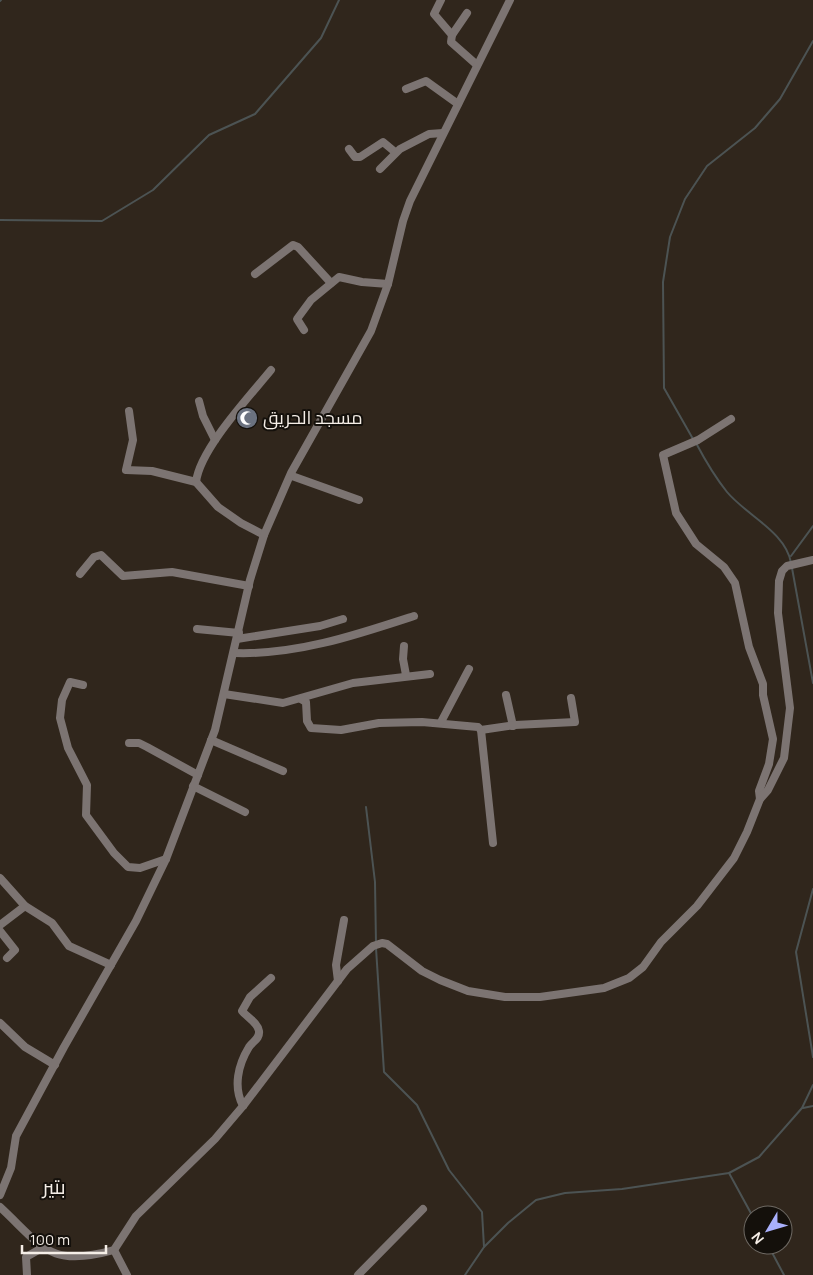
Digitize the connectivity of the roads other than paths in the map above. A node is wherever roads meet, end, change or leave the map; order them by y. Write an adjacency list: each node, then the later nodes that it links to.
1 (441, 0): 4 (street)
2 (510, 0): 5 (street)
3 (468, 12): 4 (street)
4 (452, 35): 5 (street)
5 (478, 65): 7 (street)
6 (406, 89): 7 (street)
7 (458, 104): 8 (street)
8 (443, 133): 10 (street); 14 (street)
9 (350, 149): 10 (street)
10 (395, 152): 11 (street)
11 (380, 169)
12 (255, 274): 13 (street)
13 (332, 283): 14 (street); 15 (street)
14 (388, 284): 21 (street)
15 (304, 330)
16 (270, 370): 20 (street)
17 (199, 401): 20 (street)
18 (128, 411): 22 (street)
19 (731, 419): 50 (street)
20 (215, 440): 22 (street)
21 (292, 476): 23 (street); 24 (street)
22 (196, 482): 24 (street)
23 (359, 500)
24 (264, 535): 27 (street)
25 (813, 560): 50 (street)
26 (80, 574): 27 (street)
27 (249, 586): 31 (street)
28 (414, 616): 33 (street)
29 (343, 619): 31 (street)
30 (197, 629): 31 (street)
31 (238, 636): 33 (street)
32 (404, 646): 36 (street)
33 (234, 653): 38 (street)
34 (469, 669): 42 (street)
35 (430, 674): 36 (street)
36 (406, 675): 41 (street)
37 (83, 685): 53 (street)
38 (224, 694): 41 (street); 45 (street)
39 (506, 695): 43 (street)
40 (571, 698): 43 (street)
41 (301, 699): 42 (street)
42 (440, 722): 44 (street)
43 (513, 726): 44 (street)
44 (481, 730): 52 (street)
45 (211, 740): 47 (street); 48 (street)
46 (129, 743): 48 (street)
47 (282, 771)
48 (198, 775): 49 (street)
49 (193, 786): 51 (street); 53 (street)
50 (760, 799): 62 (street)
51 (245, 812)
52 (493, 844)
53 (166, 859): 60 (street)
54 (0, 878): 55 (street)
55 (25, 906): 57 (street); 60 (street)
56 (344, 920): 62 (street)
57 (0, 925)
58 (0, 931): 59 (street)
59 (7, 958)
60 (111, 965): 64 (street)
61 (271, 978): 65 (street)
62 (338, 981): 65 (street)
63 (0, 1023): 64 (street)
64 (55, 1065): 66 (street)
65 (243, 1106): 70 (street)
66 (0, 1195)
67 (0, 1207): 69 (street)
68 (423, 1209): 73 (street)
69 (42, 1248): 70 (street); 71 (street)
70 (114, 1250): 72 (street)
71 (27, 1275)
72 (127, 1275)
73 (358, 1275)

